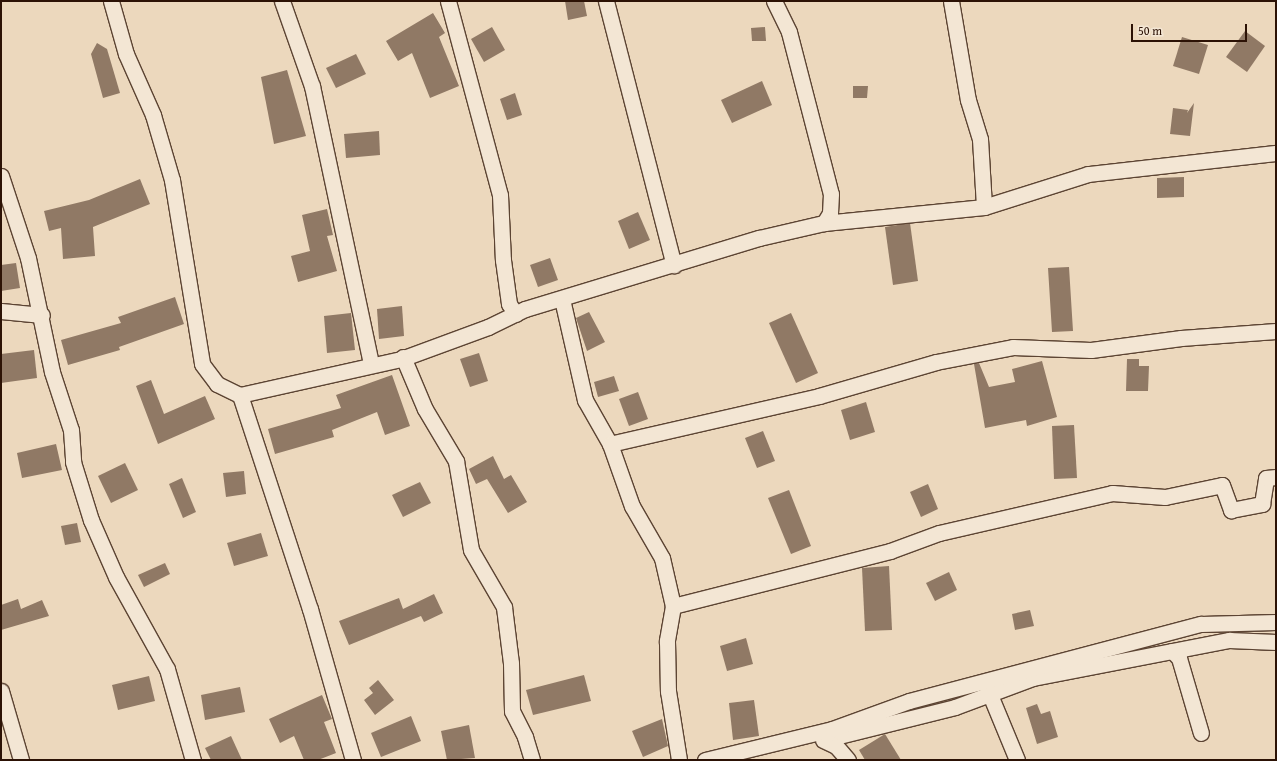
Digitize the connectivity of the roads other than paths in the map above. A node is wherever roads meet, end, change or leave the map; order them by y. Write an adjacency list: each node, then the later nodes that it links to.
1 (111, 1): 19 (street)
2 (282, 1): 18 (street)
3 (448, 1): 14 (street)
4 (606, 1): 11 (street)
5 (774, 1): 10 (street)
6 (951, 1): 9 (street)
7 (1276, 153): 9 (street)
8 (1, 176): 15 (street)
9 (984, 207): 10 (street)
10 (824, 223): 11 (street)
11 (674, 265): 12 (street)
12 (562, 299): 14 (street); 20 (street)
13 (1, 311): 15 (street)
14 (516, 314): 17 (street)
15 (42, 315): 31 (street)
16 (1276, 331): 20 (street)
17 (403, 357): 18 (street); 33 (street)
18 (371, 364): 19 (street)
19 (240, 395): 32 (street)
20 (610, 444): 22 (street)
21 (1276, 477): 22 (street)
22 (673, 606): 34 (street)
23 (1276, 622): 26 (street)
24 (1276, 642): 25 (street)
25 (1172, 651): 28 (street); 29 (street)
26 (984, 680): 35 (street); 38 (street)
27 (1, 691): 30 (street)
28 (1201, 733)
29 (823, 740): 36 (street); 37 (street)
30 (21, 760)
31 (193, 760)
32 (353, 760)
33 (532, 760)
34 (679, 760)
35 (704, 760)
36 (743, 760)
37 (848, 760)
38 (1017, 760)

